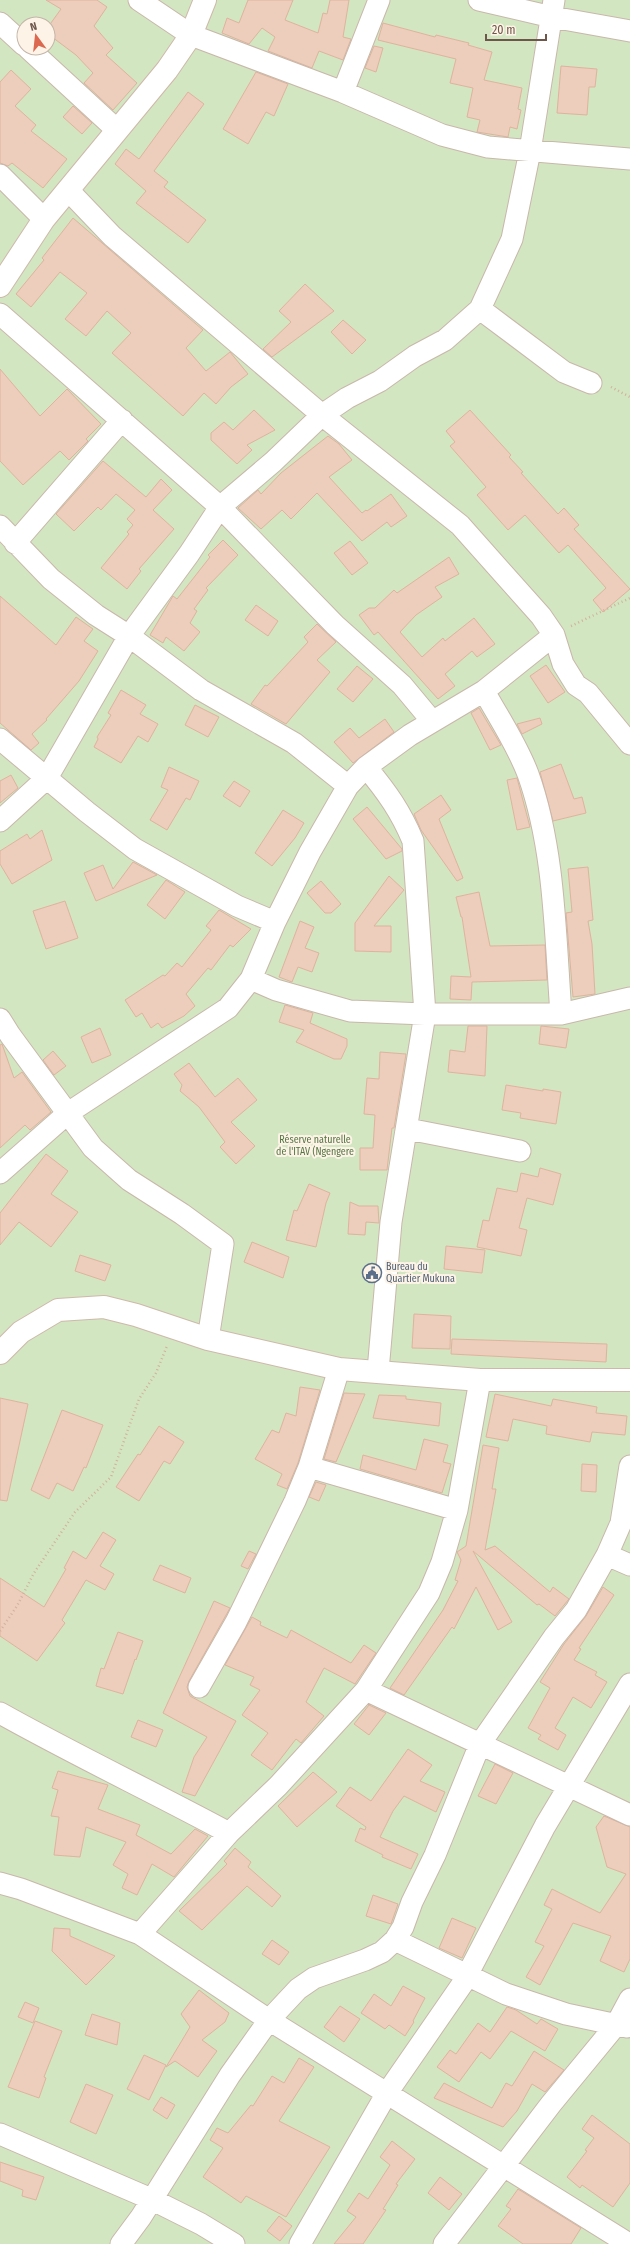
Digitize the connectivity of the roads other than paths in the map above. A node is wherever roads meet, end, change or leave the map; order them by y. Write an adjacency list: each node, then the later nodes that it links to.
1 (139, 0): 8 (street)
2 (205, 0): 8 (street)
3 (379, 0): 11 (street)
4 (479, 0): 5 (street)
5 (553, 9): 7 (street); 13 (street)
6 (0, 23): 9 (street)
7 (630, 31)
8 (190, 35): 11 (street); 12 (street)
9 (16, 38)
10 (37, 56): 12 (street)
11 (343, 92): 13 (street)
12 (117, 130): 16 (street)
13 (530, 151): 14 (street); 19 (street)
14 (630, 159)
15 (0, 175): 17 (street)
16 (68, 190): 17 (street); 22 (street)
17 (44, 218): 18 (street)
18 (0, 286)
19 (480, 309): 21 (street); 22 (street)
20 (0, 314): 23 (street)
21 (591, 383)
22 (322, 416): 24 (street); 27 (street)
23 (122, 420): 24 (street); 26 (street)
24 (220, 507): 28 (street); 30 (street)
25 (0, 526): 26 (street)
26 (15, 543): 28 (street)
27 (554, 635): 29 (street); 32 (street)
28 (129, 636): 34 (street); 35 (street)
29 (484, 691): 30 (street); 41 (street)
30 (432, 721): 33 (street)
31 (0, 739): 34 (street)
32 (630, 744)
33 (366, 767): 35 (street); 40 (street)
34 (47, 778): 36 (street); 37 (street)
35 (348, 786): 37 (street)
36 (0, 821)
37 (275, 922): 38 (street)
38 (251, 979): 40 (street); 43 (street)
39 (630, 998): 41 (street)
40 (425, 1014): 41 (street); 44 (street)
41 (562, 1014)
42 (0, 1019): 43 (street)
43 (68, 1113): 46 (street); 47 (street)
44 (408, 1129): 45 (street); 50 (street)
45 (520, 1151)
46 (1, 1169)
47 (208, 1339): 48 (street); 49 (street)
48 (0, 1353)
49 (340, 1369): 50 (street); 54 (street)
50 (378, 1372): 51 (street)
51 (480, 1380): 52 (street); 55 (street)
52 (630, 1380)
53 (630, 1466): 56 (street)
54 (309, 1467): 55 (street); 59 (street)
55 (457, 1510): 60 (street)
56 (607, 1555): 57 (street); 62 (street)
57 (630, 1565)
58 (630, 1684): 63 (street)
59 (199, 1687)
60 (366, 1690): 62 (street); 65 (street)
61 (0, 1713): 65 (street)
62 (480, 1744): 63 (street); 68 (street)
63 (571, 1786): 64 (street); 69 (street)
64 (630, 1815)
65 (229, 1833): 67 (street)
66 (0, 1882): 67 (street)
67 (140, 1934): 71 (street)
68 (395, 1940): 69 (street); 71 (street)
69 (467, 1975): 72 (street); 73 (street)
70 (630, 1999): 72 (street)
71 (268, 2020): 73 (street); 76 (street)
72 (623, 2026): 75 (street)
73 (387, 2093): 75 (street); 79 (street)
74 (0, 2134): 76 (street)
75 (504, 2166): 80 (street); 81 (street)
76 (151, 2199): 77 (street); 78 (street)
77 (121, 2244)
78 (234, 2244)
79 (300, 2244)
80 (444, 2244)
81 (629, 2244)

